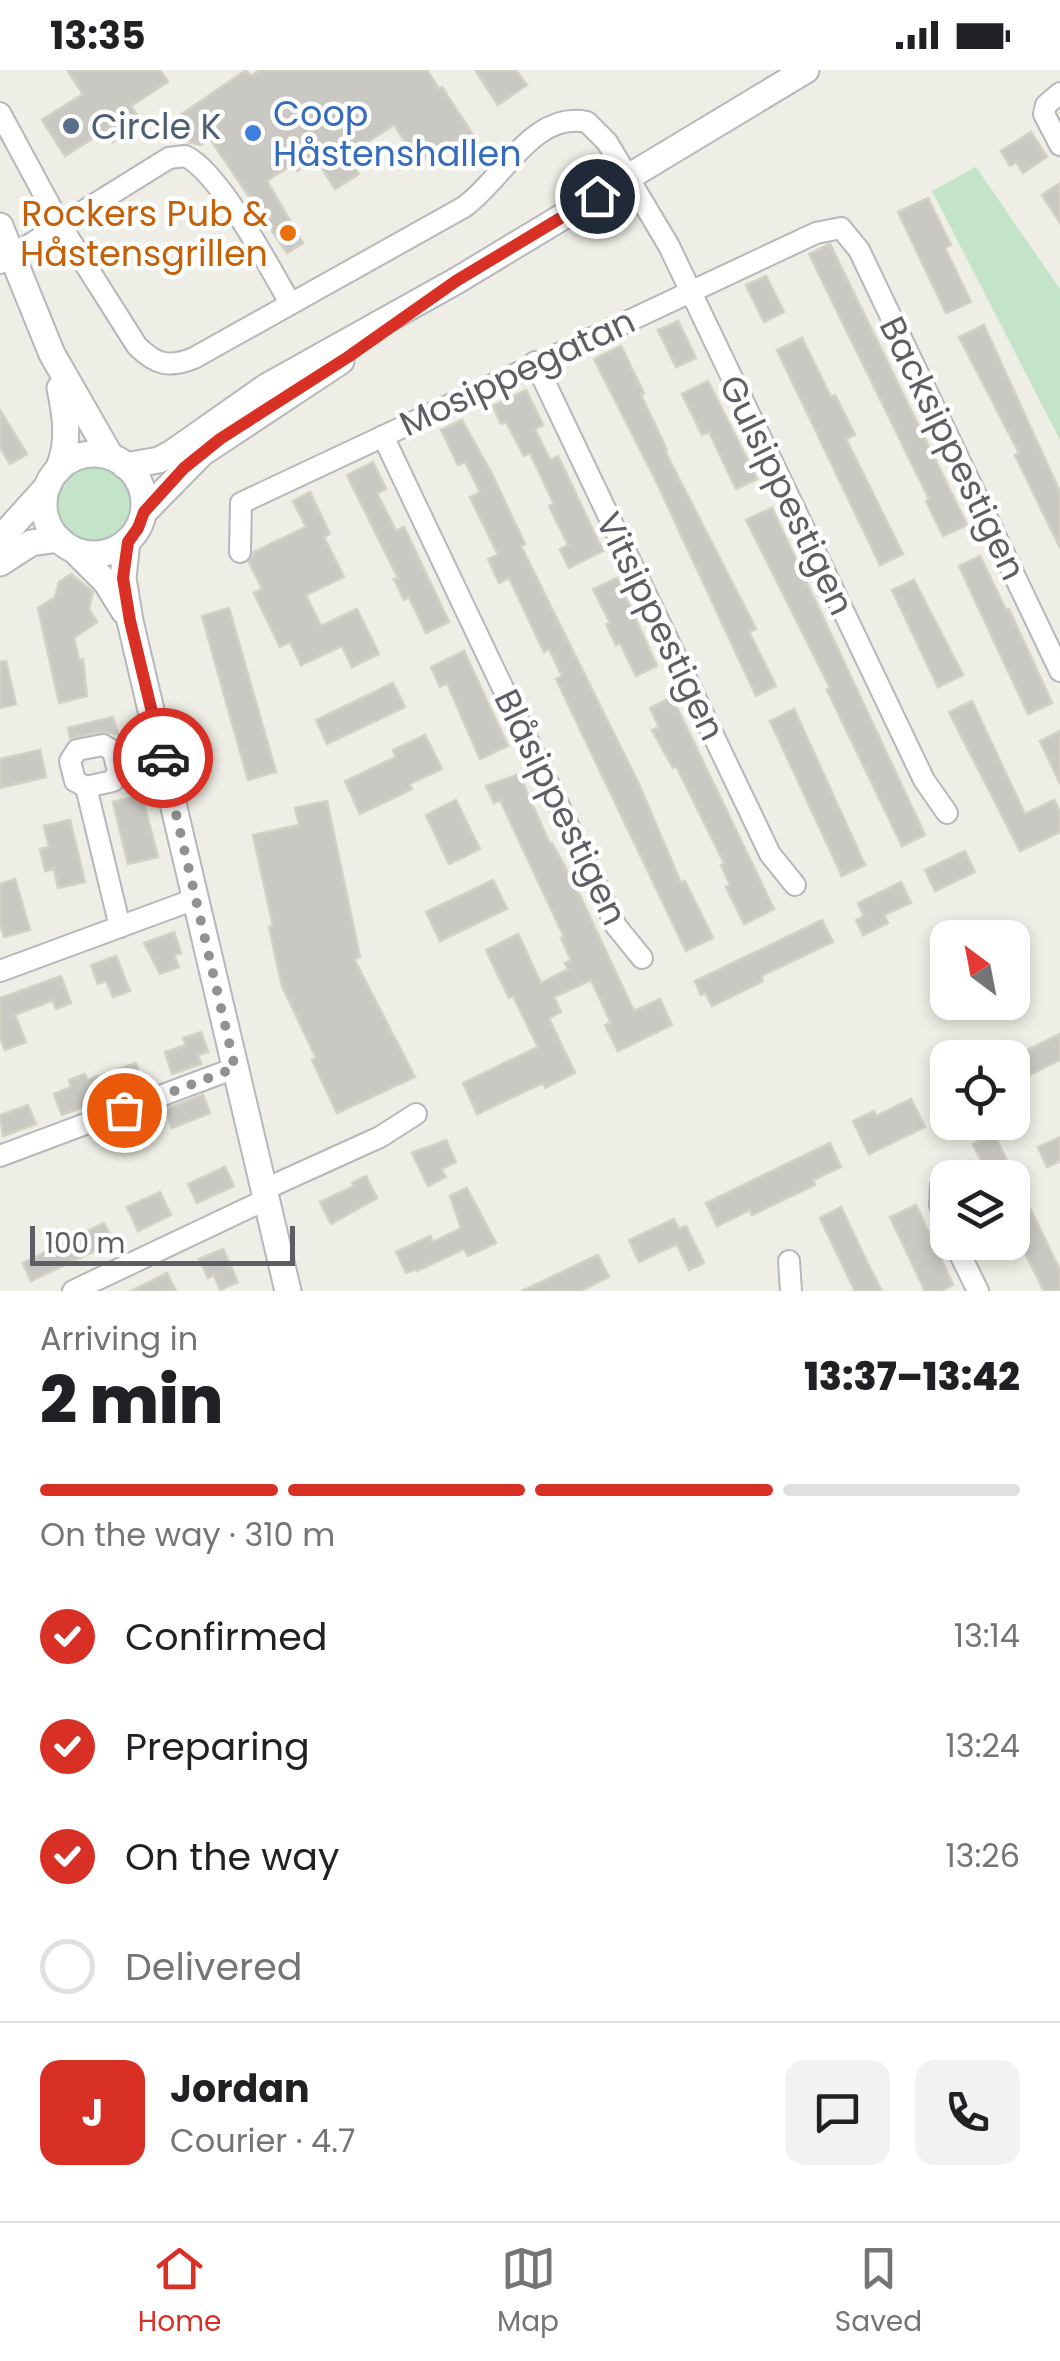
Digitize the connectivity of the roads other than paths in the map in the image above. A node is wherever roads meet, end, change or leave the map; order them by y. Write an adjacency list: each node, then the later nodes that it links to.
1 (806, 70): 5 (street)
2 (1053, 99): 4 (street)
3 (0, 113): 7 (street)
4 (1060, 145)
5 (628, 176): 10 (street); 11 (street, Gulsippestigen); 12 (street, Gulsippestigen)
6 (0, 226): 9 (street)
7 (62, 226): 9 (street); 12 (street); 12 (street)
8 (841, 228): 11 (street, Mosippegatan); 25 (street, Backsippestigen)
9 (7, 259): 13 (street)
10 (456, 281): 16 (street); 18 (street)
11 (689, 291): 14 (street, Mosippegatan); 27 (street, Gulsippestigen)
12 (290, 303)
13 (52, 354): 16 (street); 17 (street)
14 (535, 362): 15 (street, Mosippegatan); 28 (street, Vitsippestigen)
15 (383, 436): 22 (street, Mosippegatan); 31 (street, Blåsippestigen)
16 (118, 462): 17 (street); 18 (street)
17 (53, 478): 19 (street); 21 (street)
18 (144, 512): 20 (street)
19 (0, 538)
20 (128, 542): 21 (street); 24 (street)
21 (66, 544): 23 (street); 24 (street)
22 (240, 552)
23 (0, 563)
24 (130, 621): 29 (street)
25 (1060, 672)
26 (86, 788): 30 (street)
27 (947, 812)
28 (795, 885)
29 (195, 899): 30 (street); 33 (street)
30 (120, 927): 32 (street)
31 (642, 958)
32 (0, 972)
33 (235, 1068): 35 (street); 36 (street)
34 (416, 1114): 36 (street)
35 (0, 1156)
36 (264, 1195): 39 (street); 40 (street)
37 (789, 1260): 41 (street)
38 (963, 1260): 42 (street)
39 (73, 1291)
40 (288, 1291)
41 (792, 1291)
42 (978, 1291)

